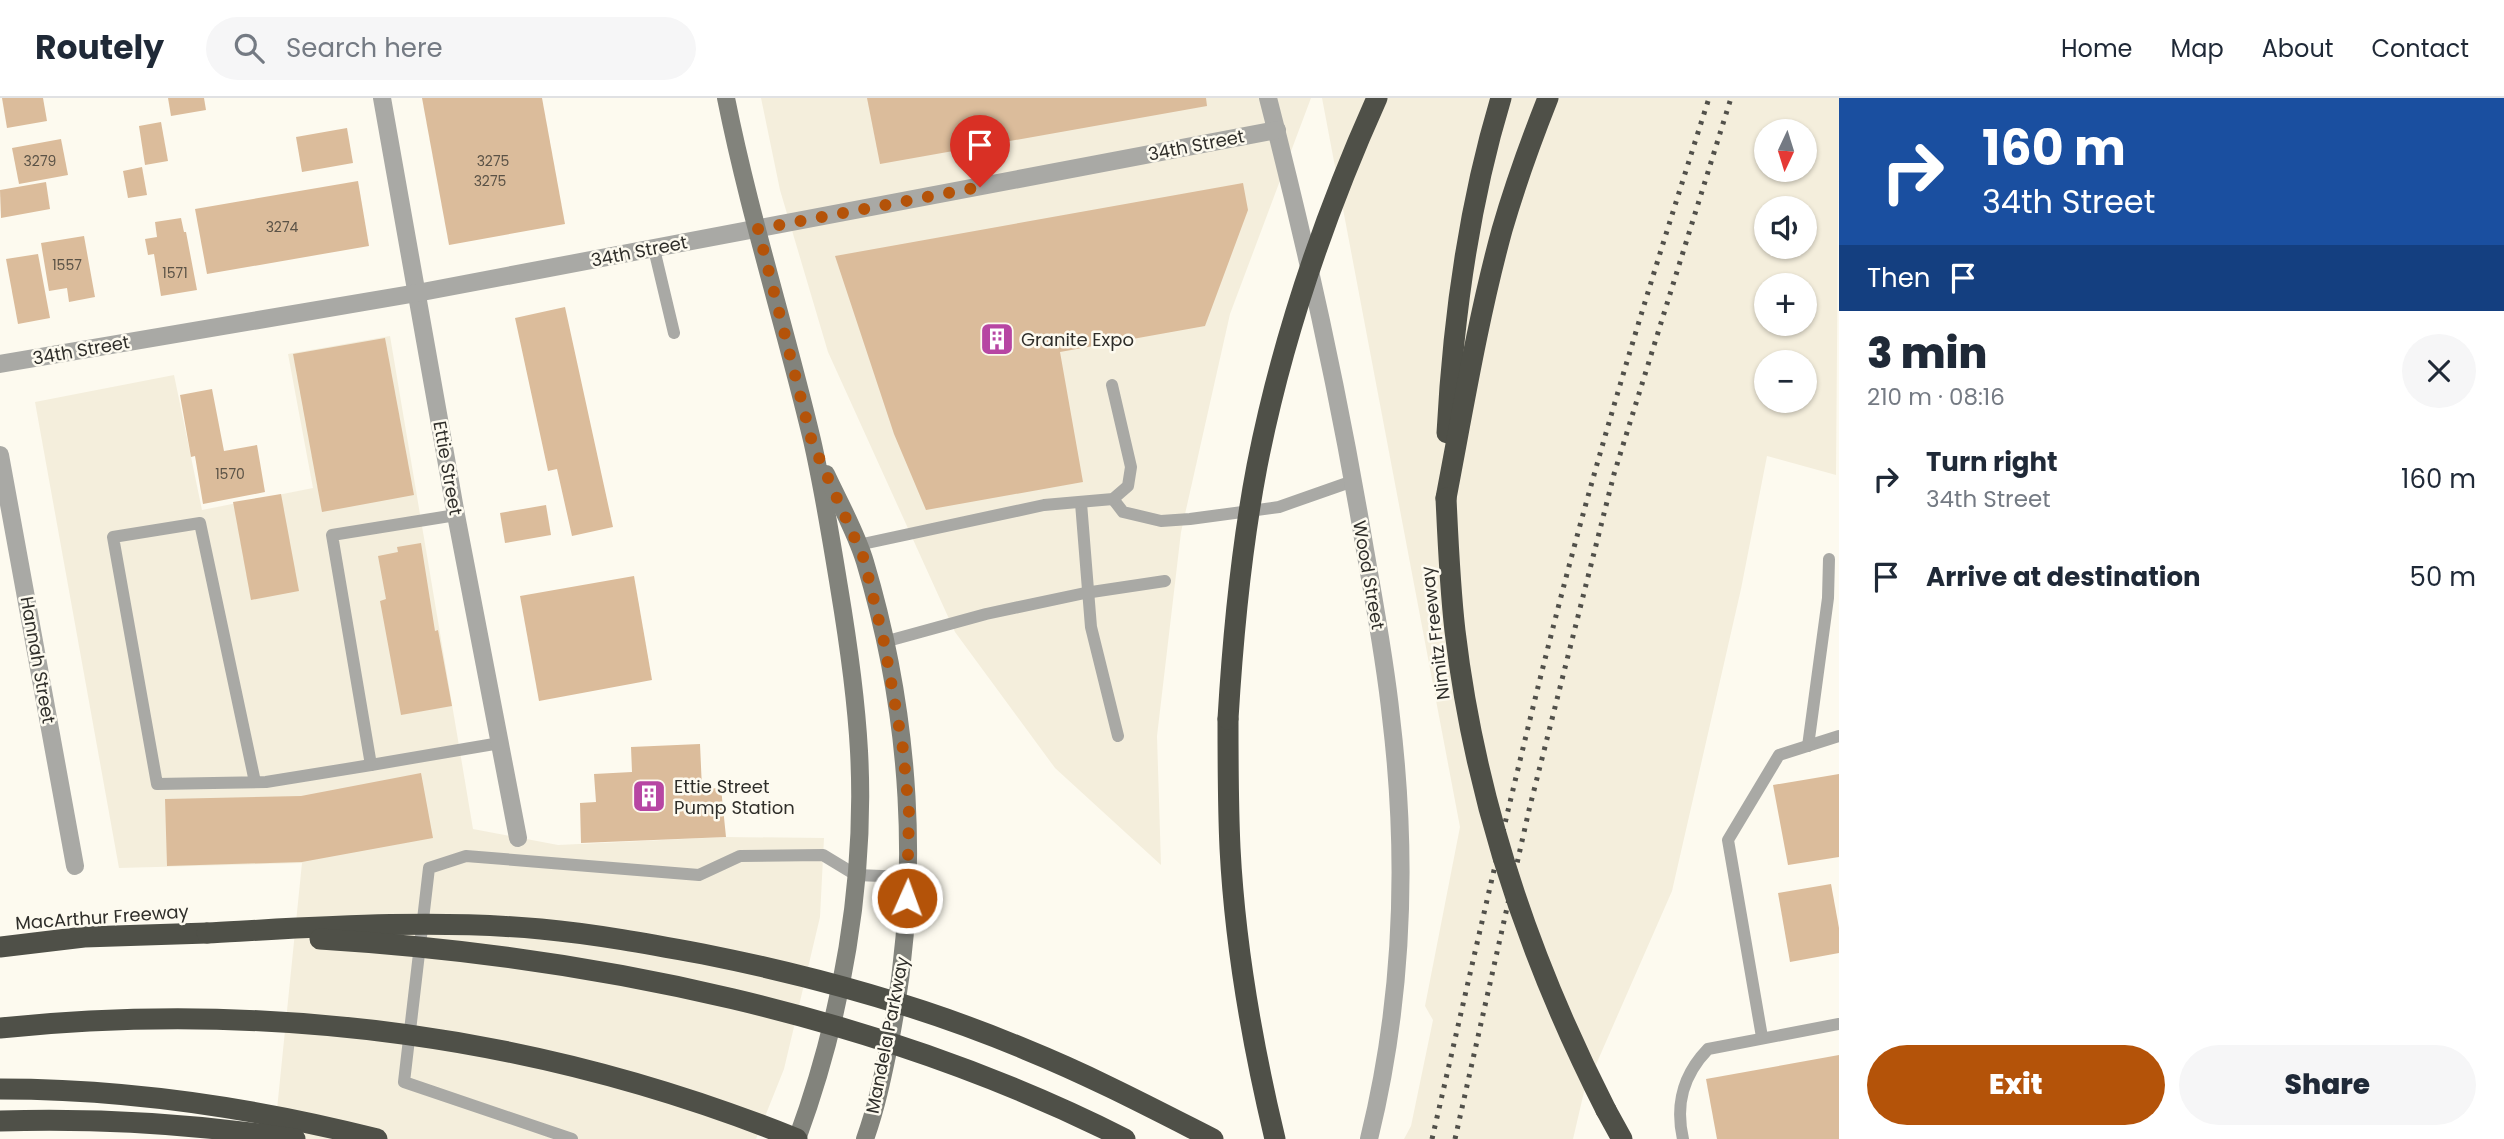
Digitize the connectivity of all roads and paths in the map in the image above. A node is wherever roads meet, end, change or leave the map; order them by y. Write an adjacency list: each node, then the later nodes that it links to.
1 (382, 98): 10 (street, Ettie Street)
2 (1268, 98): 7 (street, Wood Street)
3 (1377, 98): 50 (highway, bridge)
4 (1502, 98): 17 (highway, Nimitz Freeway)
5 (1548, 98): 17 (highway)
6 (725, 99): 8 (main road, Mandela Parkway)
7 (1277, 130): 8 (street, 34th Street); 16 (street, Wood Street)
8 (758, 229): 9 (street, 34th Street); 14 (main road, Mandela Parkway)
9 (654, 249): 10 (street, 34th Street); 11 (lane)
10 (417, 293): 12 (street, 34th Street); 20 (street, Ettie Street)
11 (674, 333)
12 (0, 364)
13 (1112, 385): 18 (lane)
14 (812, 442): 21 (main road, Mandela Parkway); 34 (main road, Mandela Parkway)
15 (0, 455): 33 (street, Hannah Street)
16 (1353, 481): 18 (lane); 51 (street, Wood Street)
17 (1446, 498): 52 (highway, Nimitz Freeway, bridge)
18 (1113, 499): 19 (lane)
19 (1081, 503): 21 (lane); 24 (lane)
20 (457, 514): 28 (street, Ettie Street); 30 (lane)
21 (858, 545): 25 (main road, Mandela Parkway)
22 (1829, 559): 29 (lane)
23 (1165, 581): 24 (lane)
24 (1090, 592): 25 (lane); 26 (lane)
25 (884, 642): 35 (main road, Mandela Parkway)
26 (1118, 736)
27 (1839, 736): 29 (lane)
28 (500, 743): 30 (lane); 32 (street, Ettie Street)
29 (1808, 746): 40 (lane)
30 (371, 765): 31 (lane)
31 (255, 782): 31 (lane)
32 (517, 838)
33 (75, 866)
34 (856, 875): 35 (lane); 45 (lane); 46 (main road, Mandela Parkway)
35 (908, 877): 47 (main road, Mandela Parkway)
36 (207, 933): 37 (highway, MacArthur Freeway); 48 (highway, bridge); 49 (highway, bridge)
37 (0, 947)
38 (1839, 1024): 40 (lane)
39 (0, 1028): 46 (highway, bridge)
40 (1762, 1037): 53 (lane)
41 (0, 1089): 44 (highway)
42 (0, 1121): 43 (highway)
43 (295, 1139)
44 (377, 1139)
45 (572, 1139)
46 (797, 1139)
47 (865, 1139)
48 (1125, 1139)
49 (1213, 1139)
50 (1275, 1139)
51 (1369, 1139)
52 (1622, 1139)
53 (1683, 1139)

